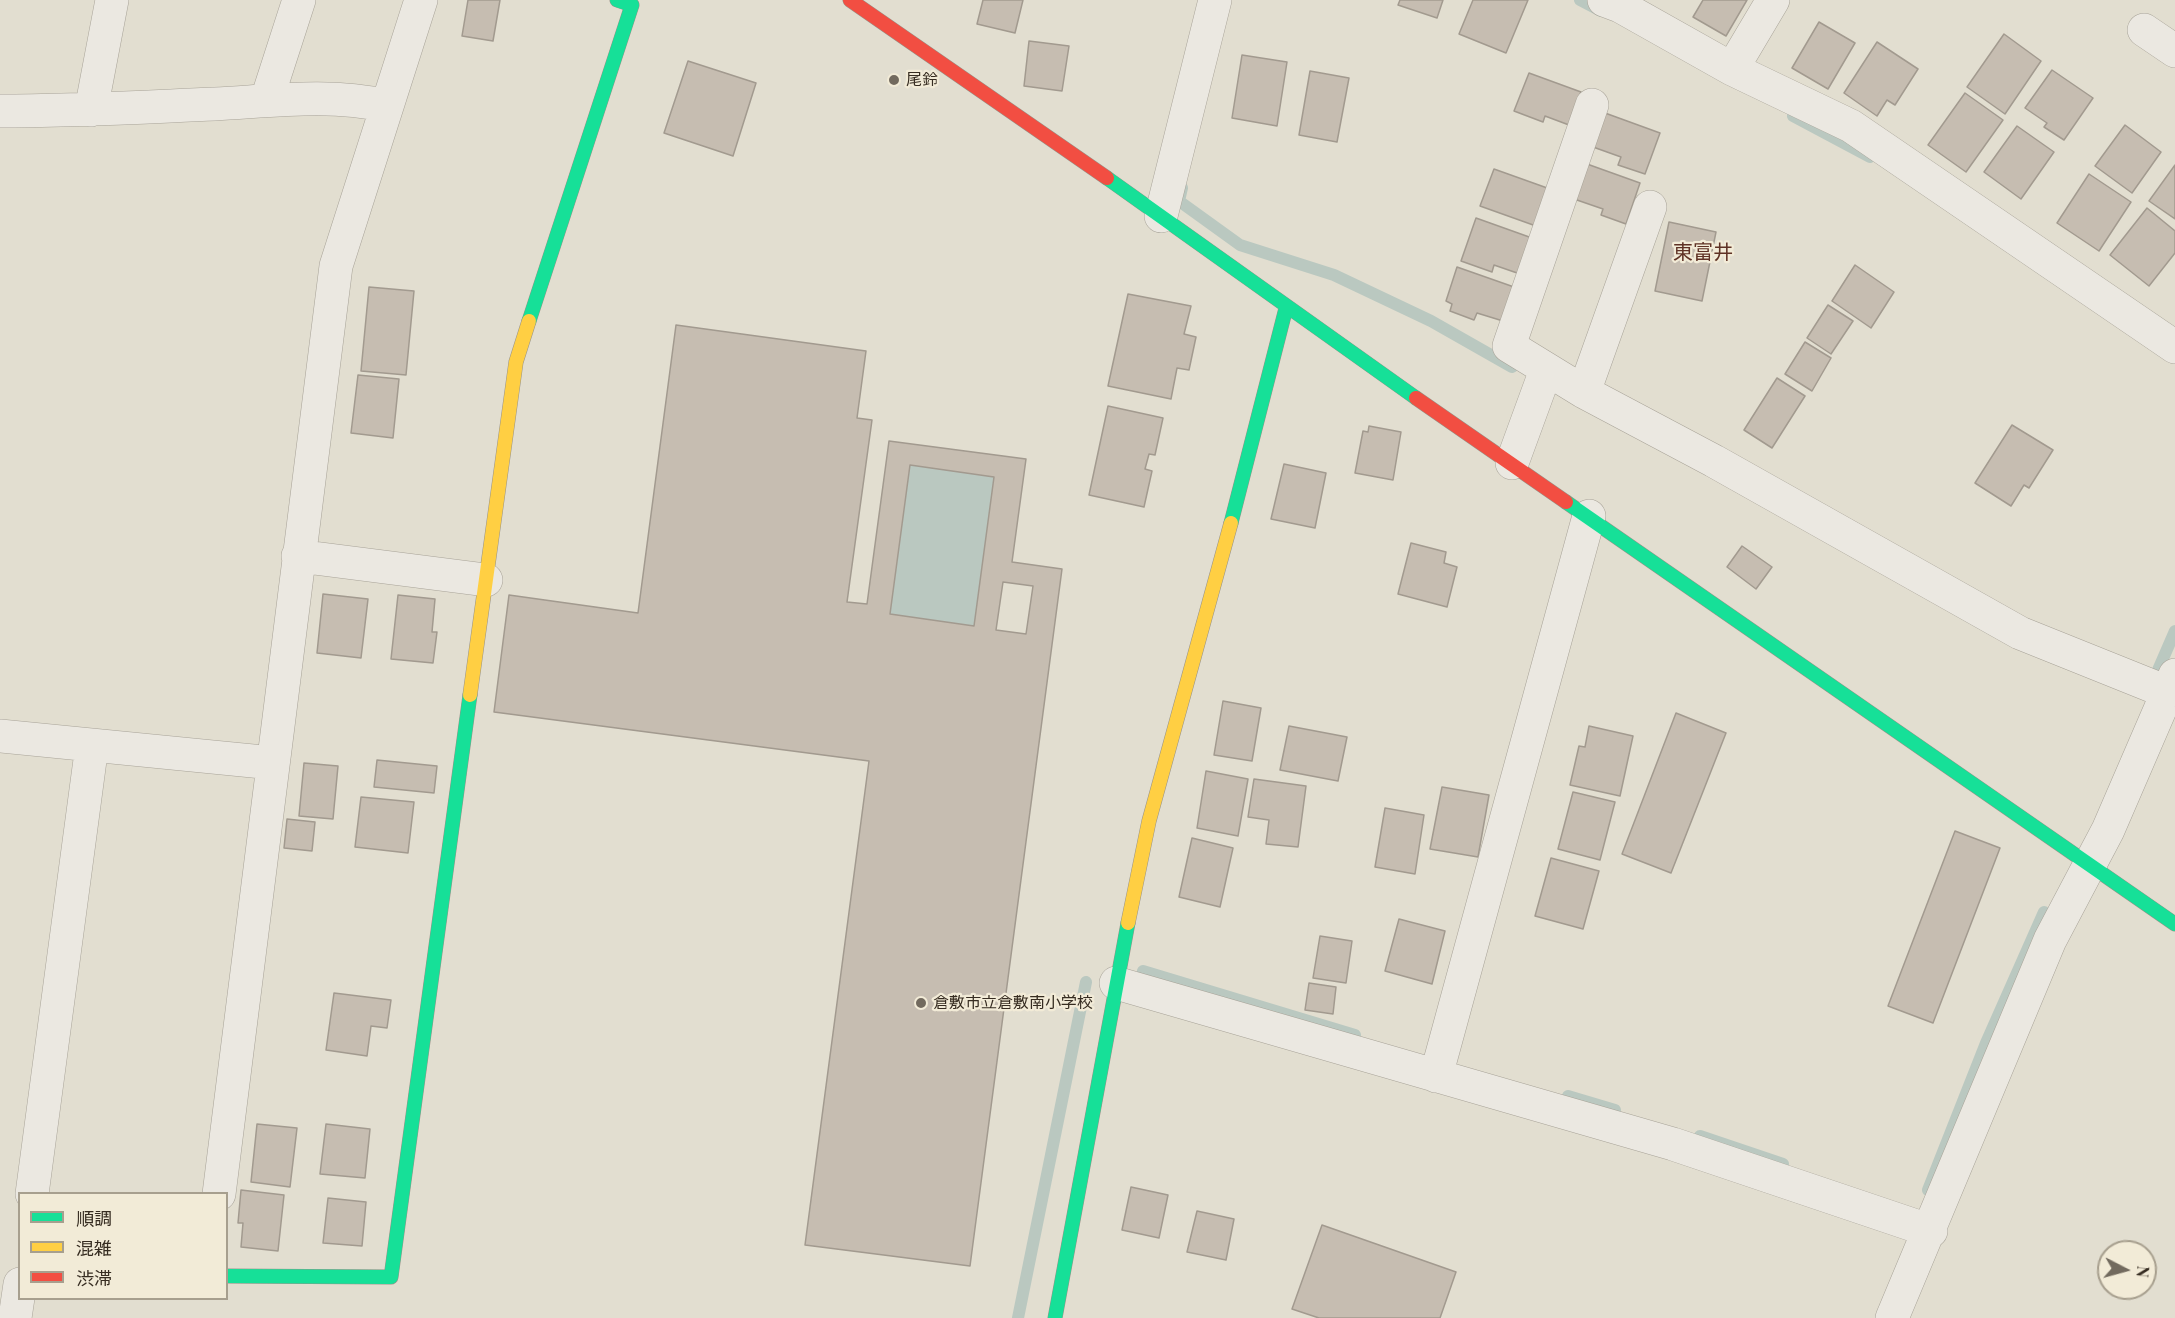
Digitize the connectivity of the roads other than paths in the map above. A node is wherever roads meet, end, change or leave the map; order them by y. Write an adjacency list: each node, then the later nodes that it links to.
1 (112, 0): 15 (street)
2 (299, 0): 12 (street)
3 (421, 0): 14 (street)
4 (617, 0): 26 (street)
5 (850, 0): 18 (street)
6 (1215, 0): 18 (street)
7 (1604, 0): 11 (street)
8 (1773, 0): 11 (street)
9 (2144, 30): 10 (street)
10 (2175, 51)
11 (1732, 69): 20 (street)
12 (267, 99): 14 (street); 15 (street)
13 (1592, 105): 21 (street)
14 (387, 106): 25 (street)
15 (91, 110): 16 (street)
16 (0, 111)
17 (1650, 207): 22 (street)
18 (1161, 216): 19 (street)
19 (1286, 308): 23 (street); 33 (street)
20 (2175, 347)
21 (1542, 380): 22 (street); 23 (street)
22 (1584, 392): 27 (street)
23 (1512, 463): 24 (street)
24 (1588, 516): 31 (street); 34 (street)
25 (297, 556): 26 (street); 30 (street)
26 (486, 580): 38 (street)
27 (2160, 684): 31 (street)
28 (0, 736): 29 (street)
29 (92, 745): 30 (street); 35 (street)
30 (273, 763): 36 (street)
31 (2089, 863): 32 (street); 37 (street)
32 (2175, 924)
33 (1116, 983): 34 (street); 41 (street)
34 (1439, 1065): 37 (street)
35 (32, 1192)
36 (219, 1192)
37 (1921, 1228): 42 (street)
38 (228, 1276)
39 (18, 1298): 40 (street)
40 (15, 1318)
41 (1055, 1318)
42 (1892, 1318)

